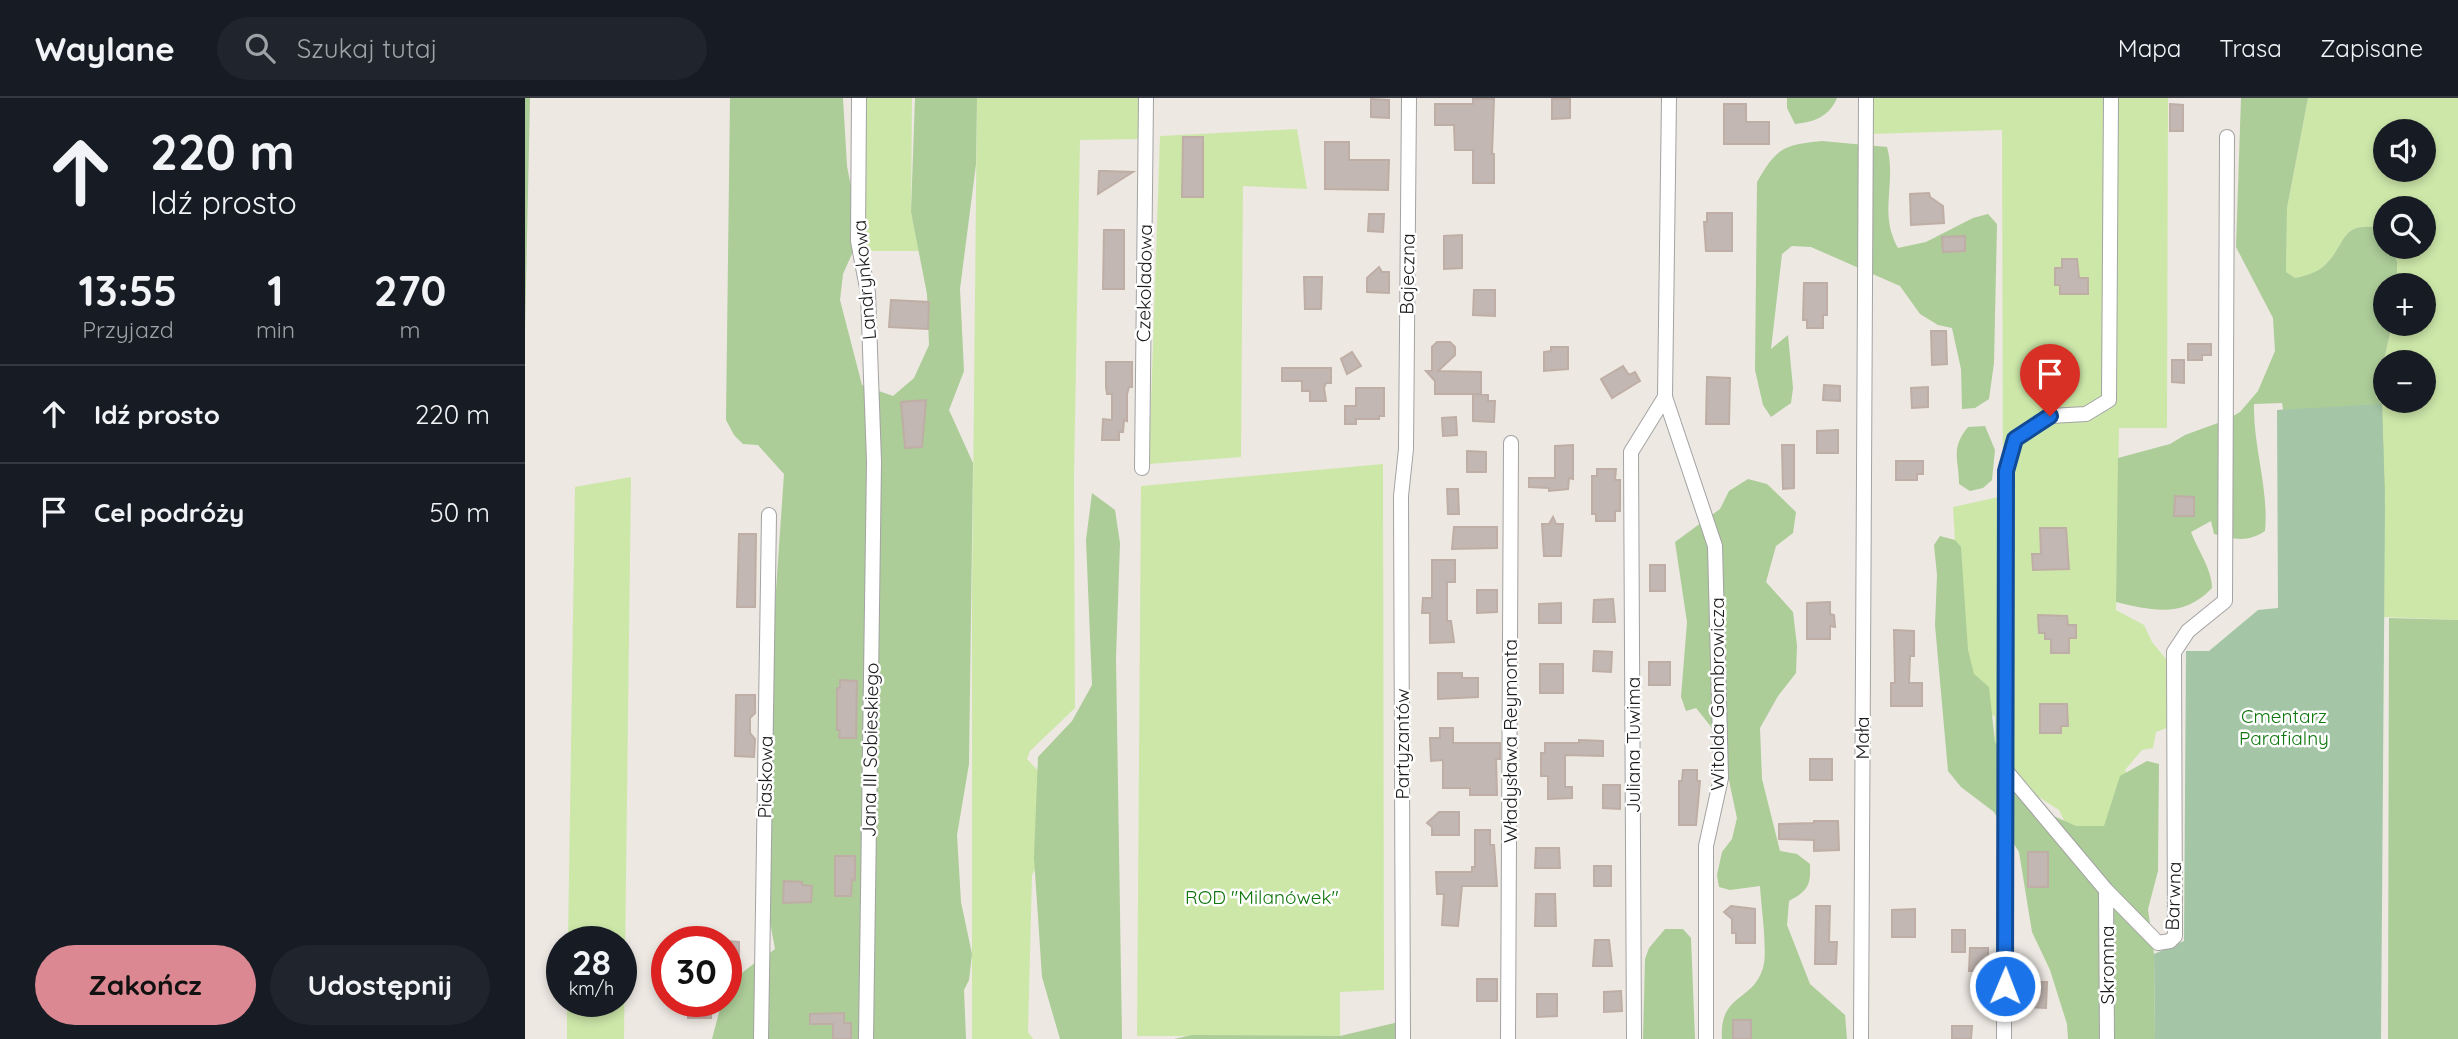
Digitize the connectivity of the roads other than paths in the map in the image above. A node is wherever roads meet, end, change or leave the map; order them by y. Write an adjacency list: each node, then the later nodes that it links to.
1 (859, 98): 11 (street, Landrynkowa)
2 (1146, 98): 12 (street, Czekoladowa)
3 (1409, 98): 10 (street, Bajeczna)
4 (1669, 98): 8 (street)
5 (1866, 98): 22 (street, Mała)
6 (2111, 98): 14 (street)
7 (2227, 137): 15 (street, Barwna)
8 (1665, 397): 20 (street, Juliana Tuwima); 21 (street, Witolda Gombrowicza)
9 (1511, 443): 19 (street, Władysława Reymonta)
10 (1406, 449): 18 (street, Partyzantów)
11 (874, 462): 17 (street, Jana III Sobieskiego)
12 (1142, 468)
13 (769, 515): 16 (street, Piaskowa)
14 (2007, 772): 15 (street, Barwna); 23 (street)
15 (2106, 890): 24 (street, Skromna)
16 (761, 1039)
17 (866, 1039)
18 (1403, 1039)
19 (1509, 1039)
20 (1634, 1039)
21 (1706, 1039)
22 (1861, 1039)
23 (2004, 1039)
24 (2107, 1039)

